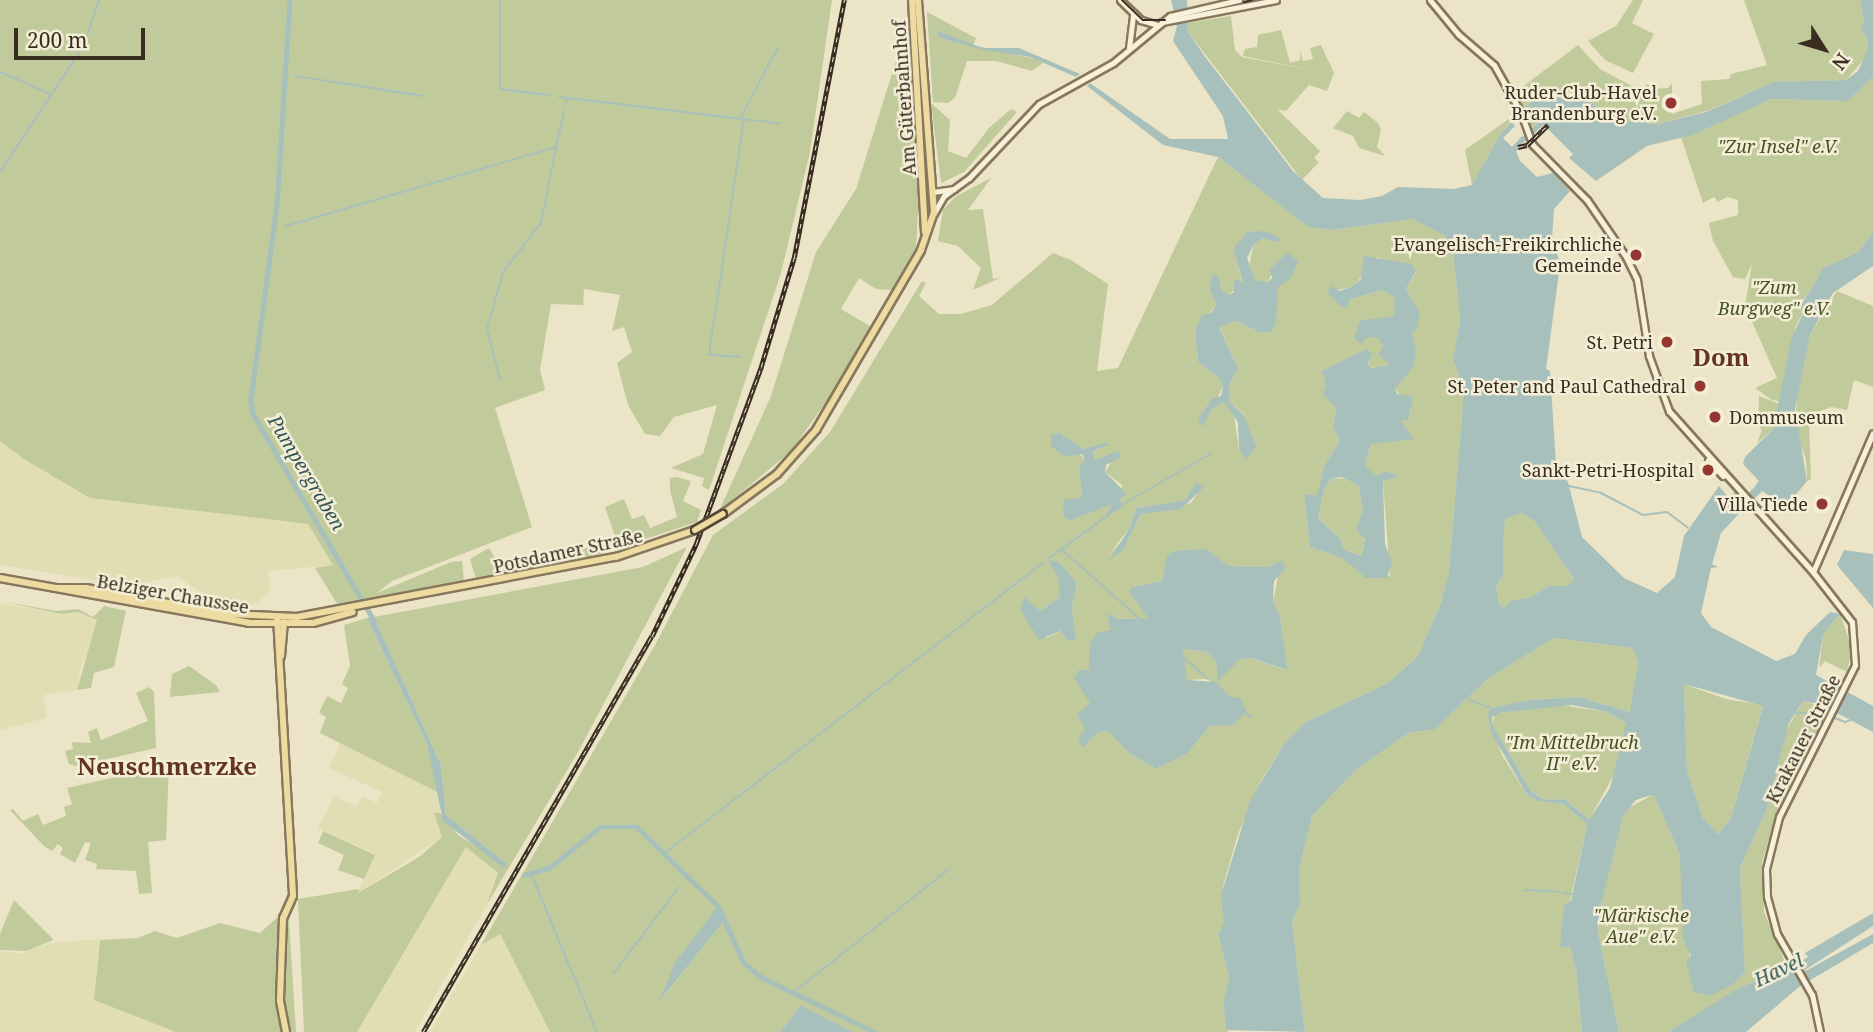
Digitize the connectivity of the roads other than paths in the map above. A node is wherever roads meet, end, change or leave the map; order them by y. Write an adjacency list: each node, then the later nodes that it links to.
1 (912, 0): 10 (main road, Am Güterbahnhof)
2 (918, 0): 10 (main road, Am Güterbahnhof)
3 (1121, 0): 7 (street)
4 (1239, 0): 8 (street)
5 (1276, 0): 8 (street)
6 (1431, 3): 18 (street, Krakauer Straße)
7 (1133, 13): 9 (street); 11 (street)
8 (1190, 15): 9 (street)
9 (1160, 24): 11 (street)
10 (917, 26): 13 (main road, Am Güterbahnhof); 14 (main road, Am Güterbahnhof)
11 (1129, 49): 12 (street)
12 (955, 189): 13 (street); 15 (street)
13 (933, 192): 14 (main road); 15 (main road, Potsdamer Straße)
14 (924, 193): 16 (main road, Potsdamer Straße)
15 (934, 213): 16 (main road, Potsdamer Straße)
16 (924, 241): 20 (main road, Potsdamer Straße, bridge)
17 (1873, 433): 18 (street)
18 (1813, 572): 25 (street, Krakauer Straße)
19 (0, 578): 21 (main road, Belziger Chaussee)
20 (364, 607): 21 (main road, Potsdamer Straße); 22 (main road, Potsdamer Straße)
21 (278, 620): 22 (main road); 23 (main road)
22 (285, 625): 23 (main road)
23 (281, 660): 24 (main road)
24 (286, 1032)
25 (1819, 1032)

